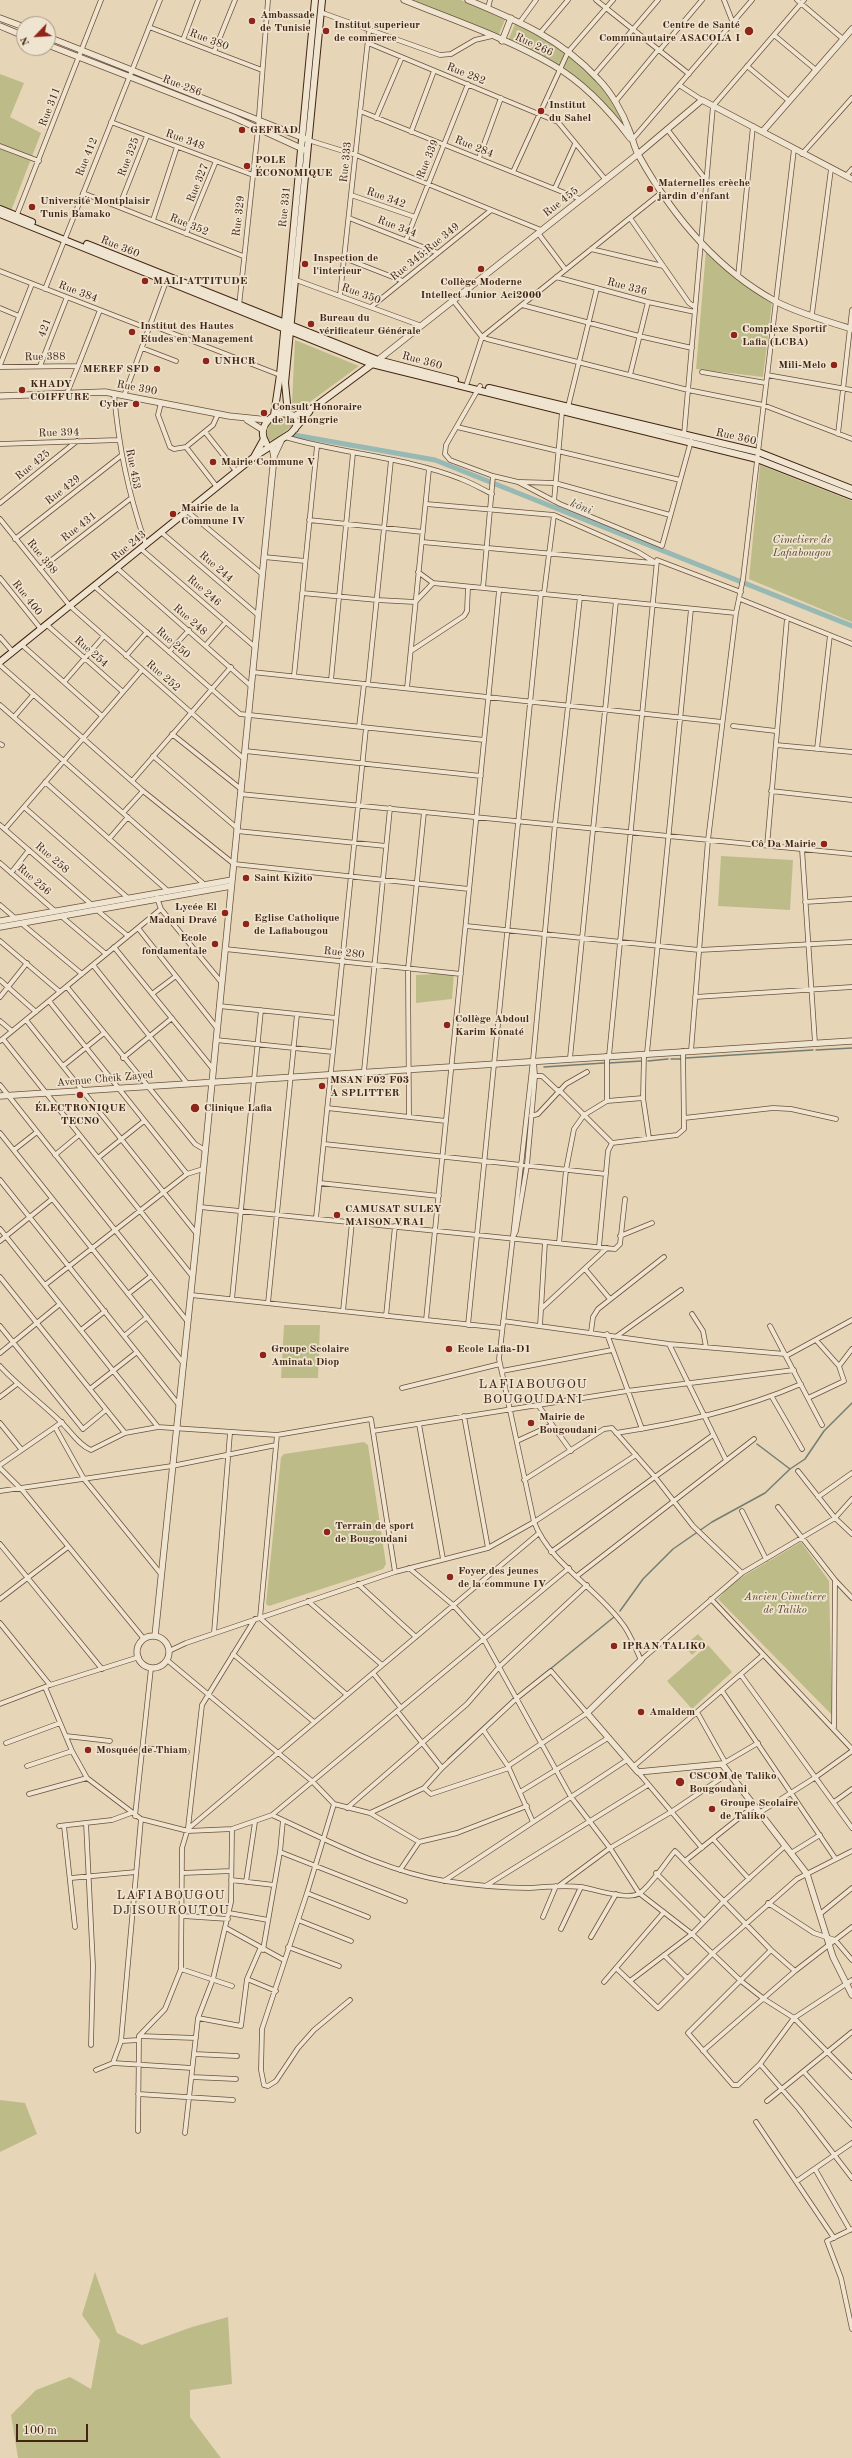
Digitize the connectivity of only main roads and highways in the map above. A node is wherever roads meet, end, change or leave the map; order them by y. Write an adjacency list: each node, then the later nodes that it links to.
1 (315, 0): 3 (main road, Rue 331)
2 (322, 0): 3 (main road, Rue 331)
3 (305, 138): 4 (main road, Rue 331)
4 (304, 149): 9 (main road, Rue 331); 9 (main road, Rue 331)
5 (0, 209): 7 (main road, Rue 360)
6 (0, 214): 7 (main road)
7 (15, 218): 8 (main road, Rue 360)
8 (168, 279): 9 (main road); 9 (main road, Rue 360)
9 (287, 327): 10 (main road, Rue 360); 11 (main road, Rue 360); 14 (main road, Rue 331); 15 (main road, Rue 331)
10 (378, 360): 11 (main road, Rue 455); 12 (main road, Rue 360)
11 (372, 364): 12 (main road, Rue 360); 13 (main road, Rue 455)
12 (479, 388): 18 (main road, Rue 360); 18 (main road, Rue 360)
13 (313, 408): 15 (main road, Rue 455); 16 (main road)
14 (274, 415): 15 (main road); 17 (main road)
15 (291, 415): 16 (main road)
16 (294, 430): 19 (main road)
17 (264, 439): 19 (main road); 20 (main road, Rue 243)
18 (691, 440): 21 (main road, Rue 360); 22 (main road, Rue 360)
19 (271, 446): 20 (main road)
20 (254, 457): 23 (main road, Rue 243)
21 (852, 489)
22 (852, 496)
23 (0, 664)

